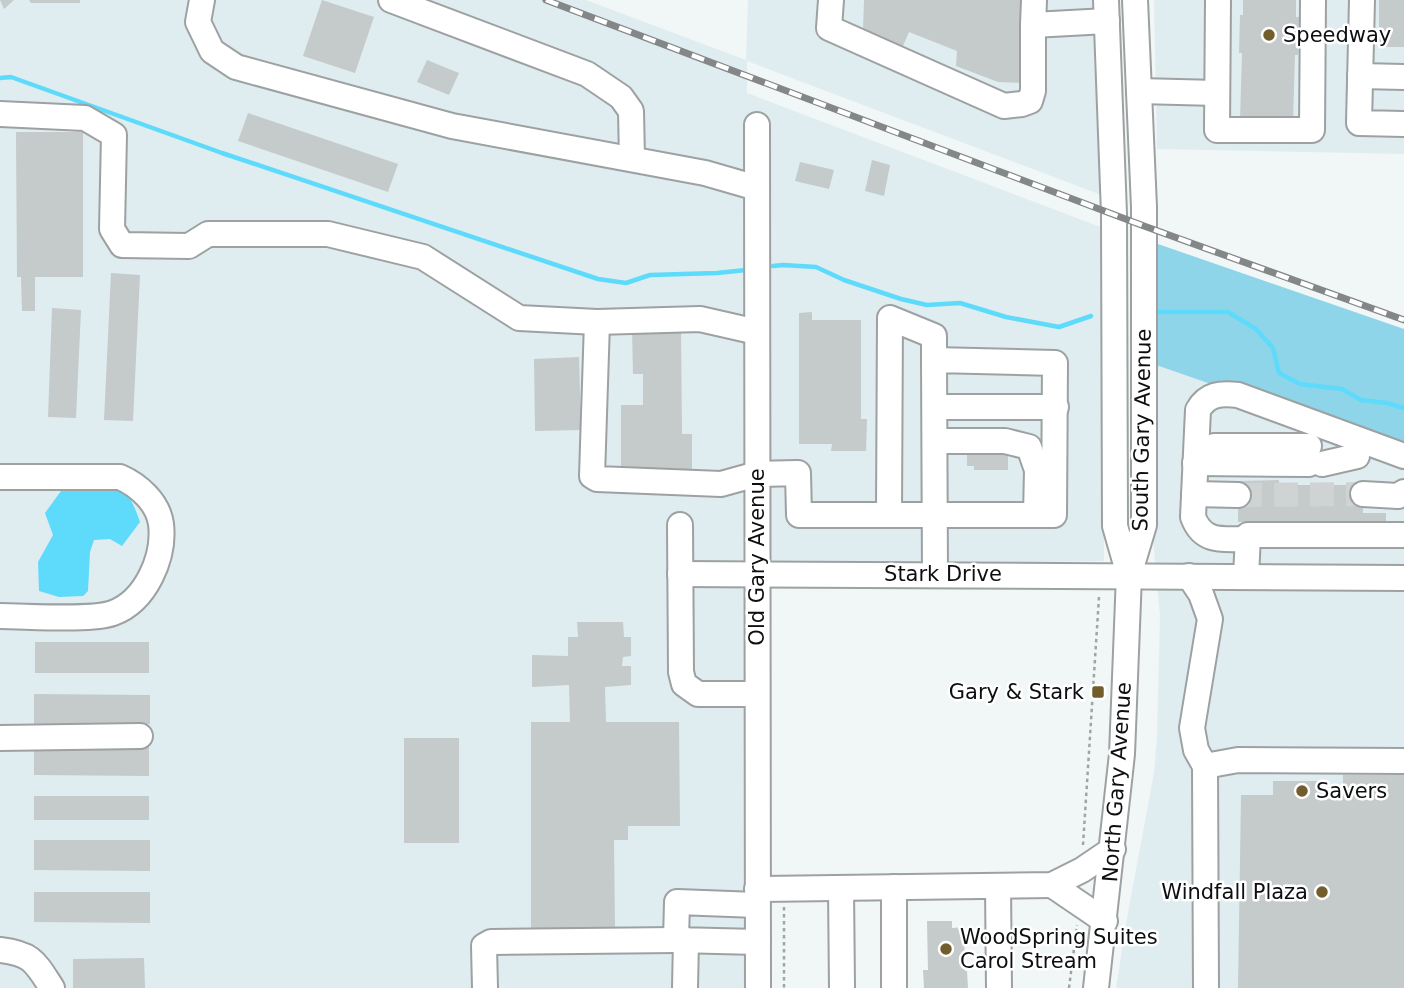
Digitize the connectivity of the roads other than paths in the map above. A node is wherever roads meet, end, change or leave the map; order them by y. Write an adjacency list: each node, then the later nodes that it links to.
1 (202, 0): 18 (street)
2 (391, 0): 18 (street)
3 (831, 0): 10 (street)
4 (1034, 0): 10 (street)
5 (1135, 0): 13 (street, South Gary Avenue)
6 (1218, 0): 14 (street)
7 (1313, 0): 14 (street)
8 (1362, 0): 11 (street)
9 (1107, 11): 10 (street); 44 (street, South Gary Avenue)
10 (1033, 25)
11 (1360, 76): 12 (street); 16 (street)
12 (1404, 77)
13 (1139, 91): 14 (street); 44 (street, South Gary Avenue)
14 (1217, 93)
15 (0, 114): 20 (street)
16 (1404, 124)
17 (757, 125): 19 (street, Old Gary Avenue)
18 (632, 159): 19 (street)
19 (757, 187): 21 (street, Old Gary Avenue)
20 (597, 322): 21 (street); 28 (street)
21 (757, 332): 28 (street, Old Gary Avenue)
22 (934, 360): 23 (street); 24 (street); 36 (street)
23 (935, 407): 24 (street); 25 (street)
24 (1056, 407): 35 (street)
25 (935, 441): 35 (street); 37 (street)
26 (1196, 447): 27 (street); 29 (street); 34 (street)
27 (1404, 456)
28 (757, 474): 36 (street); 41 (street, Old Gary Avenue)
29 (1404, 475)
30 (0, 477): 48 (street)
31 (1404, 492): 32 (street)
32 (1363, 494)
33 (1238, 495): 34 (street)
34 (1193, 498): 40 (street)
35 (1035, 515): 37 (street)
36 (889, 516): 37 (street)
37 (936, 516): 43 (street)
38 (680, 525): 42 (street)
39 (1404, 535): 40 (street)
40 (1248, 537): 46 (street)
41 (756, 573): 42 (street, Stark Drive); 43 (street, Stark Drive); 49 (street, Old Gary Avenue)
42 (680, 574): 49 (street)
43 (936, 575): 44 (street, Stark Drive)
44 (1129, 575): 45 (street, Stark Drive); 54 (street, North Gary Avenue)
45 (1189, 576): 46 (street, Stark Drive); 53 (street)
46 (1246, 577): 47 (street, Stark Drive)
47 (1404, 578)
48 (0, 616)
49 (756, 694): 59 (street, Old Gary Avenue)
50 (140, 736): 51 (street)
51 (0, 738)
52 (1404, 761): 53 (street)
53 (1205, 766): 72 (street)
54 (1113, 849): 55 (street); 60 (street, North Gary Avenue)
55 (1052, 885): 56 (street); 60 (street)
56 (998, 886): 57 (street); 70 (street)
57 (894, 887): 58 (street); 69 (street)
58 (841, 888): 59 (street); 68 (street)
59 (757, 897): 61 (street); 62 (street, Old Gary Avenue)
60 (1105, 921): 71 (street, North Gary Avenue)
61 (681, 940): 62 (street); 65 (street); 66 (street)
62 (758, 942): 67 (street, Old Gary Avenue)
63 (0, 950): 64 (street)
64 (52, 988)
65 (485, 988)
66 (685, 988)
67 (758, 988)
68 (842, 988)
69 (894, 988)
70 (999, 988)
71 (1096, 988)
72 (1206, 988)

